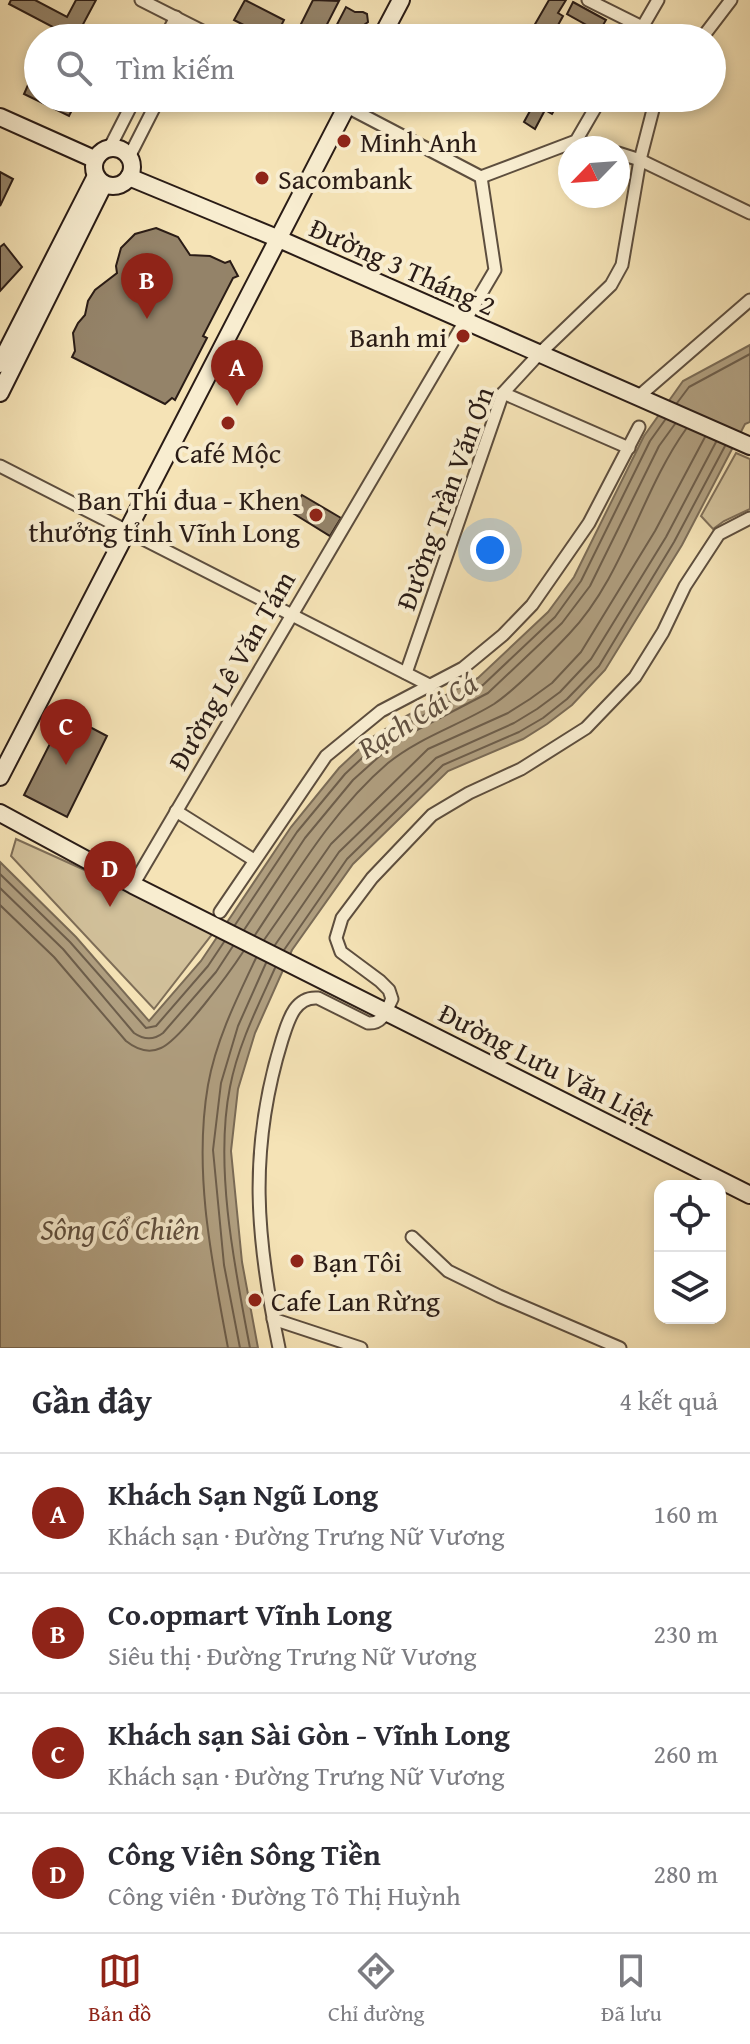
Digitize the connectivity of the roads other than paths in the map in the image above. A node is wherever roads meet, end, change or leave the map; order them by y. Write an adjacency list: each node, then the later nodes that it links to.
1 (141, 0): 6 (street)
2 (401, 0): 9 (main road)
3 (588, 0): 10 (street)
4 (658, 0): 11 (street)
5 (731, 0): 12 (street)
6 (176, 17): 7 (street); 8 (street)
7 (172, 24)
8 (183, 24)
9 (388, 24)
10 (625, 24)
11 (644, 24)
12 (713, 24)
13 (128, 112): 21 (street)
14 (152, 112): 23 (street)
15 (343, 112): 30 (main road)
16 (366, 112): 28 (street)
17 (593, 112): 20 (street)
18 (652, 112): 25 (street, Đường Trần Văn Ơn)
19 (0, 117): 26 (main road)
20 (579, 136)
21 (110, 147): 23 (main road); 26 (main road)
22 (558, 148): 28 (street)
23 (129, 157): 27 (main road)
24 (630, 157): 25 (street)
25 (640, 160): 29 (street); 33 (street, Đường Trần Văn Ơn)
26 (98, 173): 27 (main road); 34 (main road); 35 (main road)
27 (129, 177): 30 (main road, Đường 3 Tháng 2)
28 (481, 177): 32 (street, Đường Lê Văn Tám)
29 (750, 213)
30 (279, 239): 32 (main road, Đường 3 Tháng 2); 43 (main road)
31 (750, 300): 37 (street)
32 (464, 321): 33 (main road, Đường 3 Tháng 2); 44 (street, Đường Lê Văn Tám)
33 (539, 354): 36 (street, Đường Trần Văn Ơn); 37 (main road, Đường 3 Tháng 2)
34 (0, 364)
35 (0, 393)
36 (503, 393): 40 (street); 45 (street, Đường Trần Văn Ơn)
37 (638, 397): 39 (main road, Đường 3 Tháng 2)
38 (639, 427): 40 (street)
39 (750, 446)
40 (629, 448): 46 (street)
41 (0, 466): 43 (street)
42 (750, 518): 53 (street)
43 (129, 529): 44 (street); 47 (main road)
44 (293, 613): 45 (street); 48 (street, Đường Lê Văn Tám)
45 (406, 673): 46 (street)
46 (431, 686): 50 (street)
47 (0, 777)
48 (176, 811): 50 (street); 51 (street, Đường Lê Văn Tám)
49 (0, 813): 51 (main road, Đường Lưu Văn Liệt)
50 (254, 860): 52 (street)
51 (133, 885): 53 (main road, Đường Lưu Văn Liệt)
52 (220, 912)
53 (386, 1012): 54 (main road, Đường Lưu Văn Liệt); 56 (street)
54 (750, 1195)
55 (412, 1237): 59 (street)
56 (273, 1319): 57 (street); 58 (street)
57 (279, 1348)
58 (361, 1348)
59 (620, 1348)

